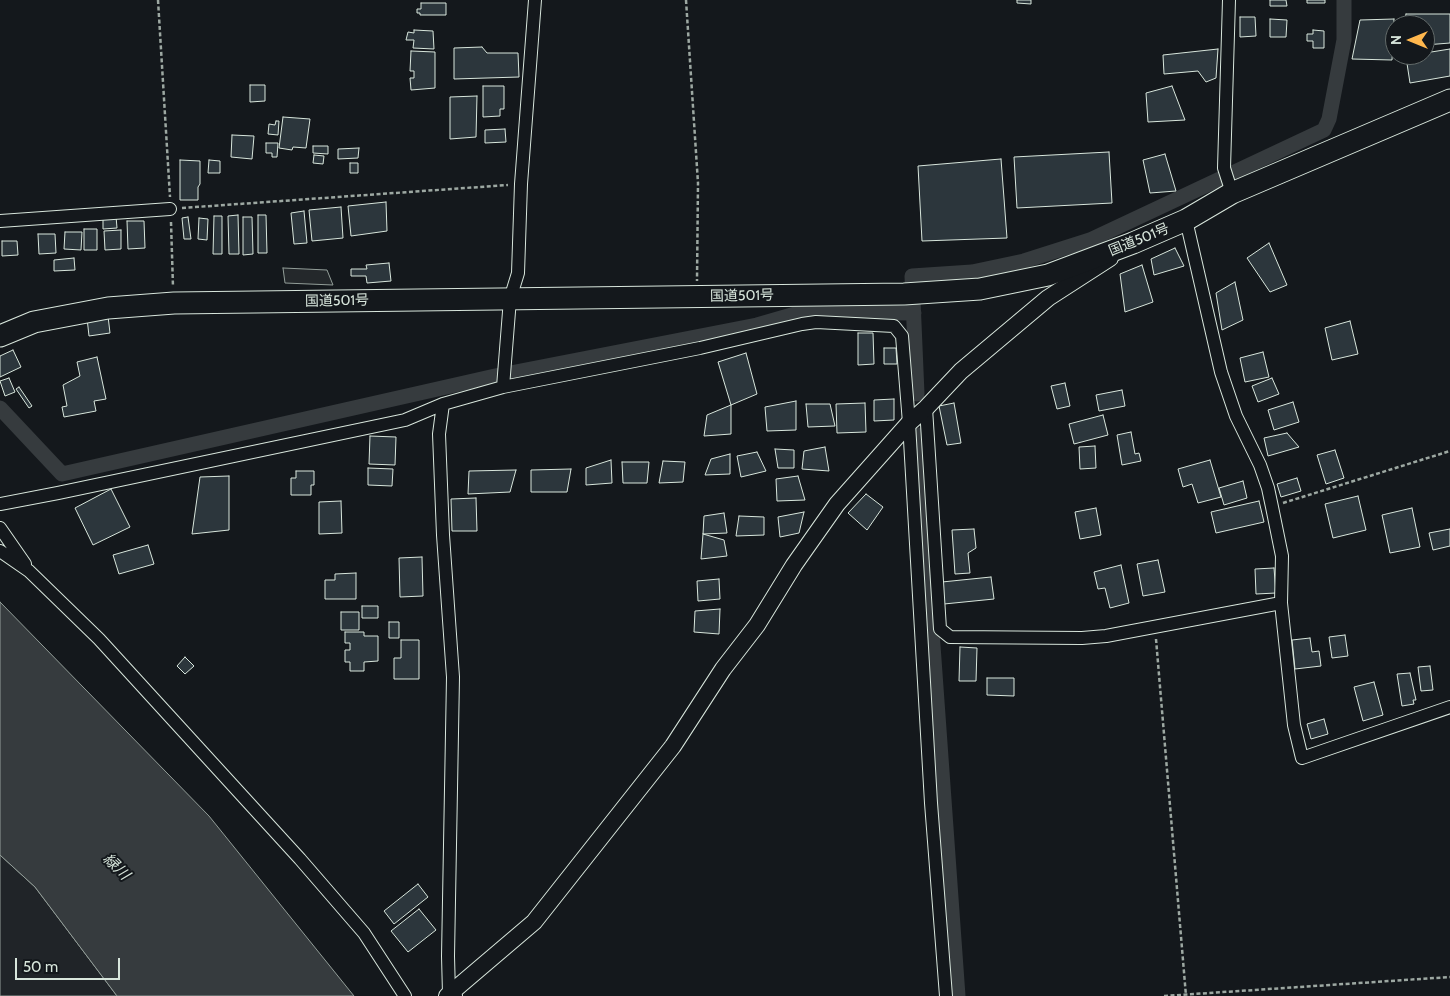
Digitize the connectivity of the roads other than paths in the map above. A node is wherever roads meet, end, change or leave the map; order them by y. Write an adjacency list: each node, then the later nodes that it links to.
1 (535, 0): 9 (street)
2 (1230, 0): 4 (street)
3 (1450, 100): 4 (highway, 国道501号)
4 (1230, 188): 6 (highway, 国道501号)
5 (170, 209): 7 (street)
6 (1186, 220): 8 (highway, 国道501号); 19 (street)
7 (0, 221)
8 (1133, 243): 9 (highway, 国道501号); 13 (street)
9 (510, 299): 10 (highway, 国道501号); 11 (street)
10 (0, 336)
11 (504, 379): 12 (street); 14 (street)
12 (443, 404): 15 (street); 21 (street)
13 (926, 408): 14 (street); 19 (street)
14 (909, 423): 21 (street); 23 (street)
15 (0, 504)
16 (0, 528): 18 (street)
17 (0, 550): 18 (street)
18 (29, 570): 22 (street)
19 (1281, 603): 20 (street)
20 (1450, 707)
21 (451, 995)
22 (404, 996)
23 (946, 996)

